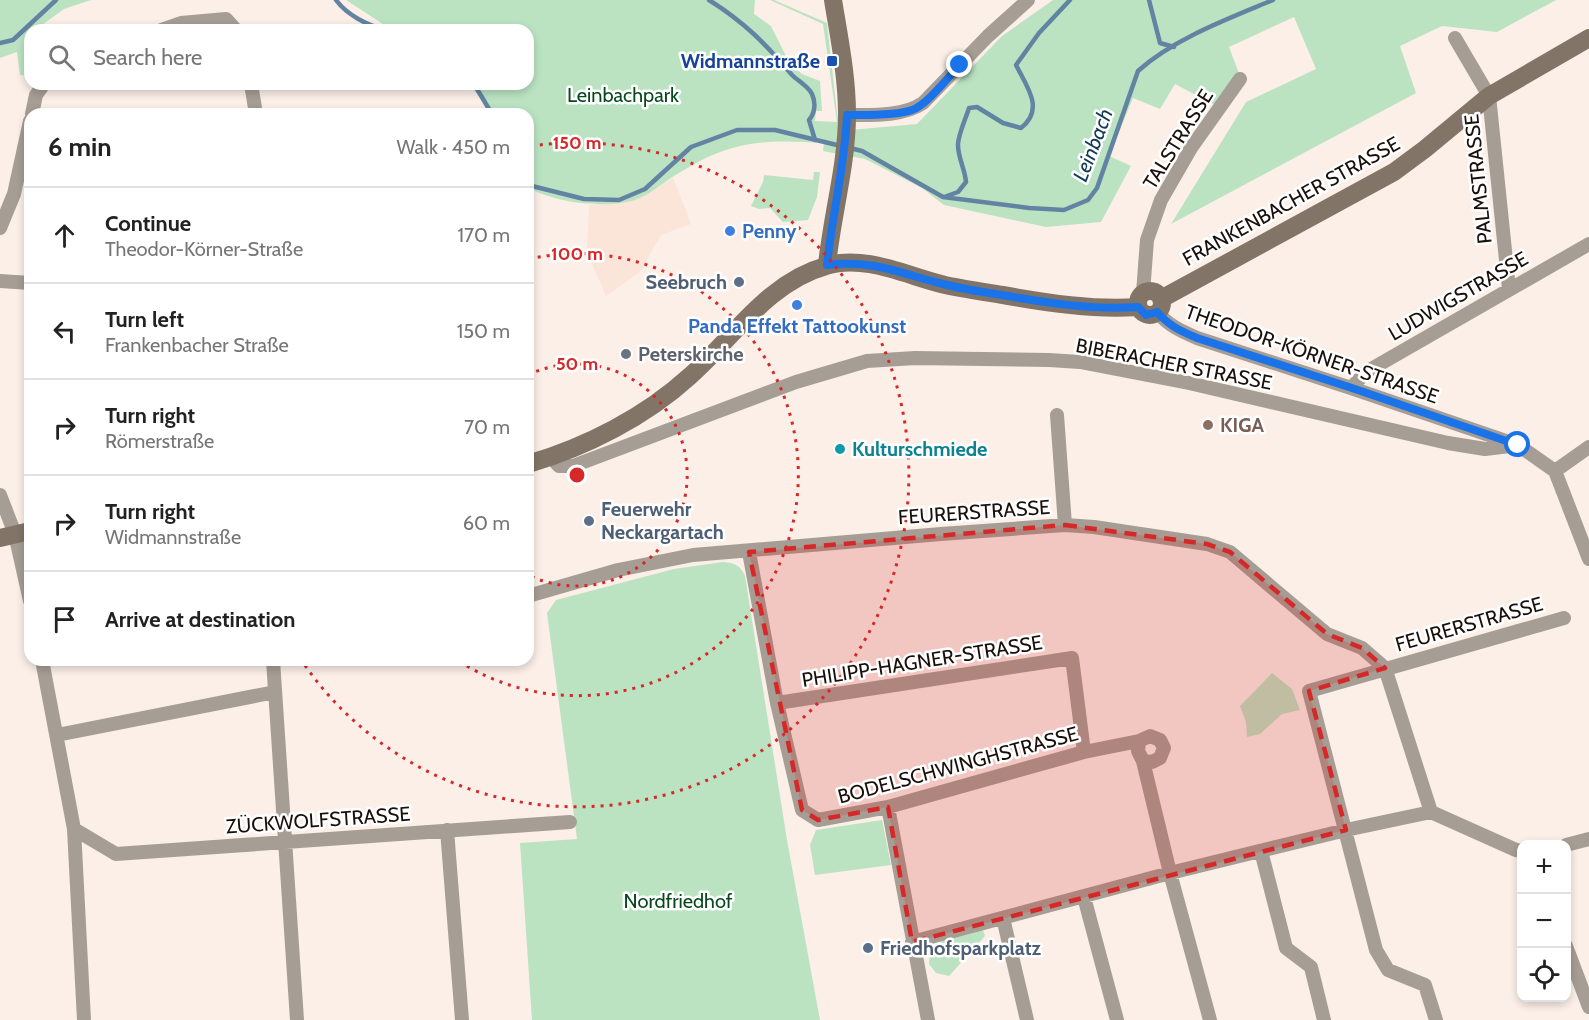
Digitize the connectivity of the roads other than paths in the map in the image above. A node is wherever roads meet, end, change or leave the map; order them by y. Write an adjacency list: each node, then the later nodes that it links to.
1 (833, 0): 13 (main road)
2 (1028, 0): 13 (street)
3 (178, 24): 4 (street)
4 (231, 24)
5 (1455, 38): 10 (street, PALMSTRASSE)
6 (1589, 38): 10 (main road, FRANKENBACHER STRASSE)
7 (1240, 79): 21 (street, TALSTRASSE)
8 (40, 90): 11 (street)
9 (252, 90): 12 (street)
10 (1490, 96): 20 (street, PALMSTRASSE); 22 (main road, FRANKENBACHER STRASSE)
11 (33, 108)
12 (255, 108)
13 (847, 115): 17 (main road)
14 (24, 149): 15 (street)
15 (0, 228)
16 (1589, 244): 20 (street, LUDWIGSTRASSE)
17 (827, 265): 21 (main road); 27 (main road)
18 (0, 281): 19 (street)
19 (24, 283)
20 (1509, 289): 23 (street, LUDWIGSTRASSE)
21 (1141, 300): 22 (main road)
22 (1159, 306): 23 (street, THEODOR-KÖRNER-STRASSE)
23 (1352, 388): 25 (street, THEODOR-KÖRNER-STRASSE)
24 (1057, 415): 31 (street)
25 (1518, 445): 27 (street, BIBERACHER STRASSE); 29 (street, THEODOR-KÖRNER-STRASSE)
26 (1587, 450): 29 (street)
27 (551, 457): 28 (main road)
28 (534, 462)
29 (1555, 471): 34 (street)
30 (0, 495): 32 (street)
31 (1065, 525): 33 (street, FEURERSTRASSE); 40 (street, FEURERSTRASSE)
32 (15, 534): 35 (street)
33 (749, 552): 36 (street, FEURERSTRASSE); 42 (street, BODELSCHWINGHSTRASSE)
34 (1589, 560)
35 (24, 574)
36 (534, 594)
37 (1564, 618): 40 (street, FEURERSTRASSE)
38 (43, 666): 43 (street)
39 (273, 666): 41 (street)
40 (1385, 668): 48 (street, FEURERSTRASSE); 52 (street)
41 (275, 692): 43 (street); 54 (street)
42 (777, 703): 45 (street, PHILIPP-HAGNER-STRASSE); 47 (street, BODELSCHWINGHSTRASSE)
43 (57, 735): 50 (street)
44 (1139, 741): 45 (street, BODELSCHWINGHSTRASSE); 46 (street); 46 (street, BODELSCHWINGHSTRASSE)
45 (1084, 752): 47 (street, BODELSCHWINGHSTRASSE)
46 (1143, 761): 58 (street)
47 (888, 807): 61 (street)
48 (1431, 812): 52 (street); 56 (street)
49 (570, 822): 51 (street, ZÜCKWOLFSTRASSE)
50 (75, 829): 54 (street, ZÜCKWOLFSTRASSE); 64 (street)
51 (447, 830): 54 (street, ZÜCKWOLFSTRASSE); 66 (street)
52 (1346, 830): 57 (street); 72 (street)
53 (1589, 839): 55 (street)
54 (283, 841): 65 (street)
55 (1571, 843)
56 (1517, 850)
57 (1261, 851): 58 (street); 71 (street)
58 (1170, 873): 59 (street); 70 (street)
59 (1084, 897): 60 (street); 69 (street)
60 (1003, 918): 61 (street); 68 (street)
61 (912, 942): 67 (street)
62 (1567, 948): 63 (street)
63 (1589, 1007)
64 (84, 1020)
65 (297, 1020)
66 (462, 1020)
67 (928, 1020)
68 (1027, 1020)
69 (1117, 1020)
70 (1210, 1020)
71 (1324, 1020)
72 (1436, 1020)

